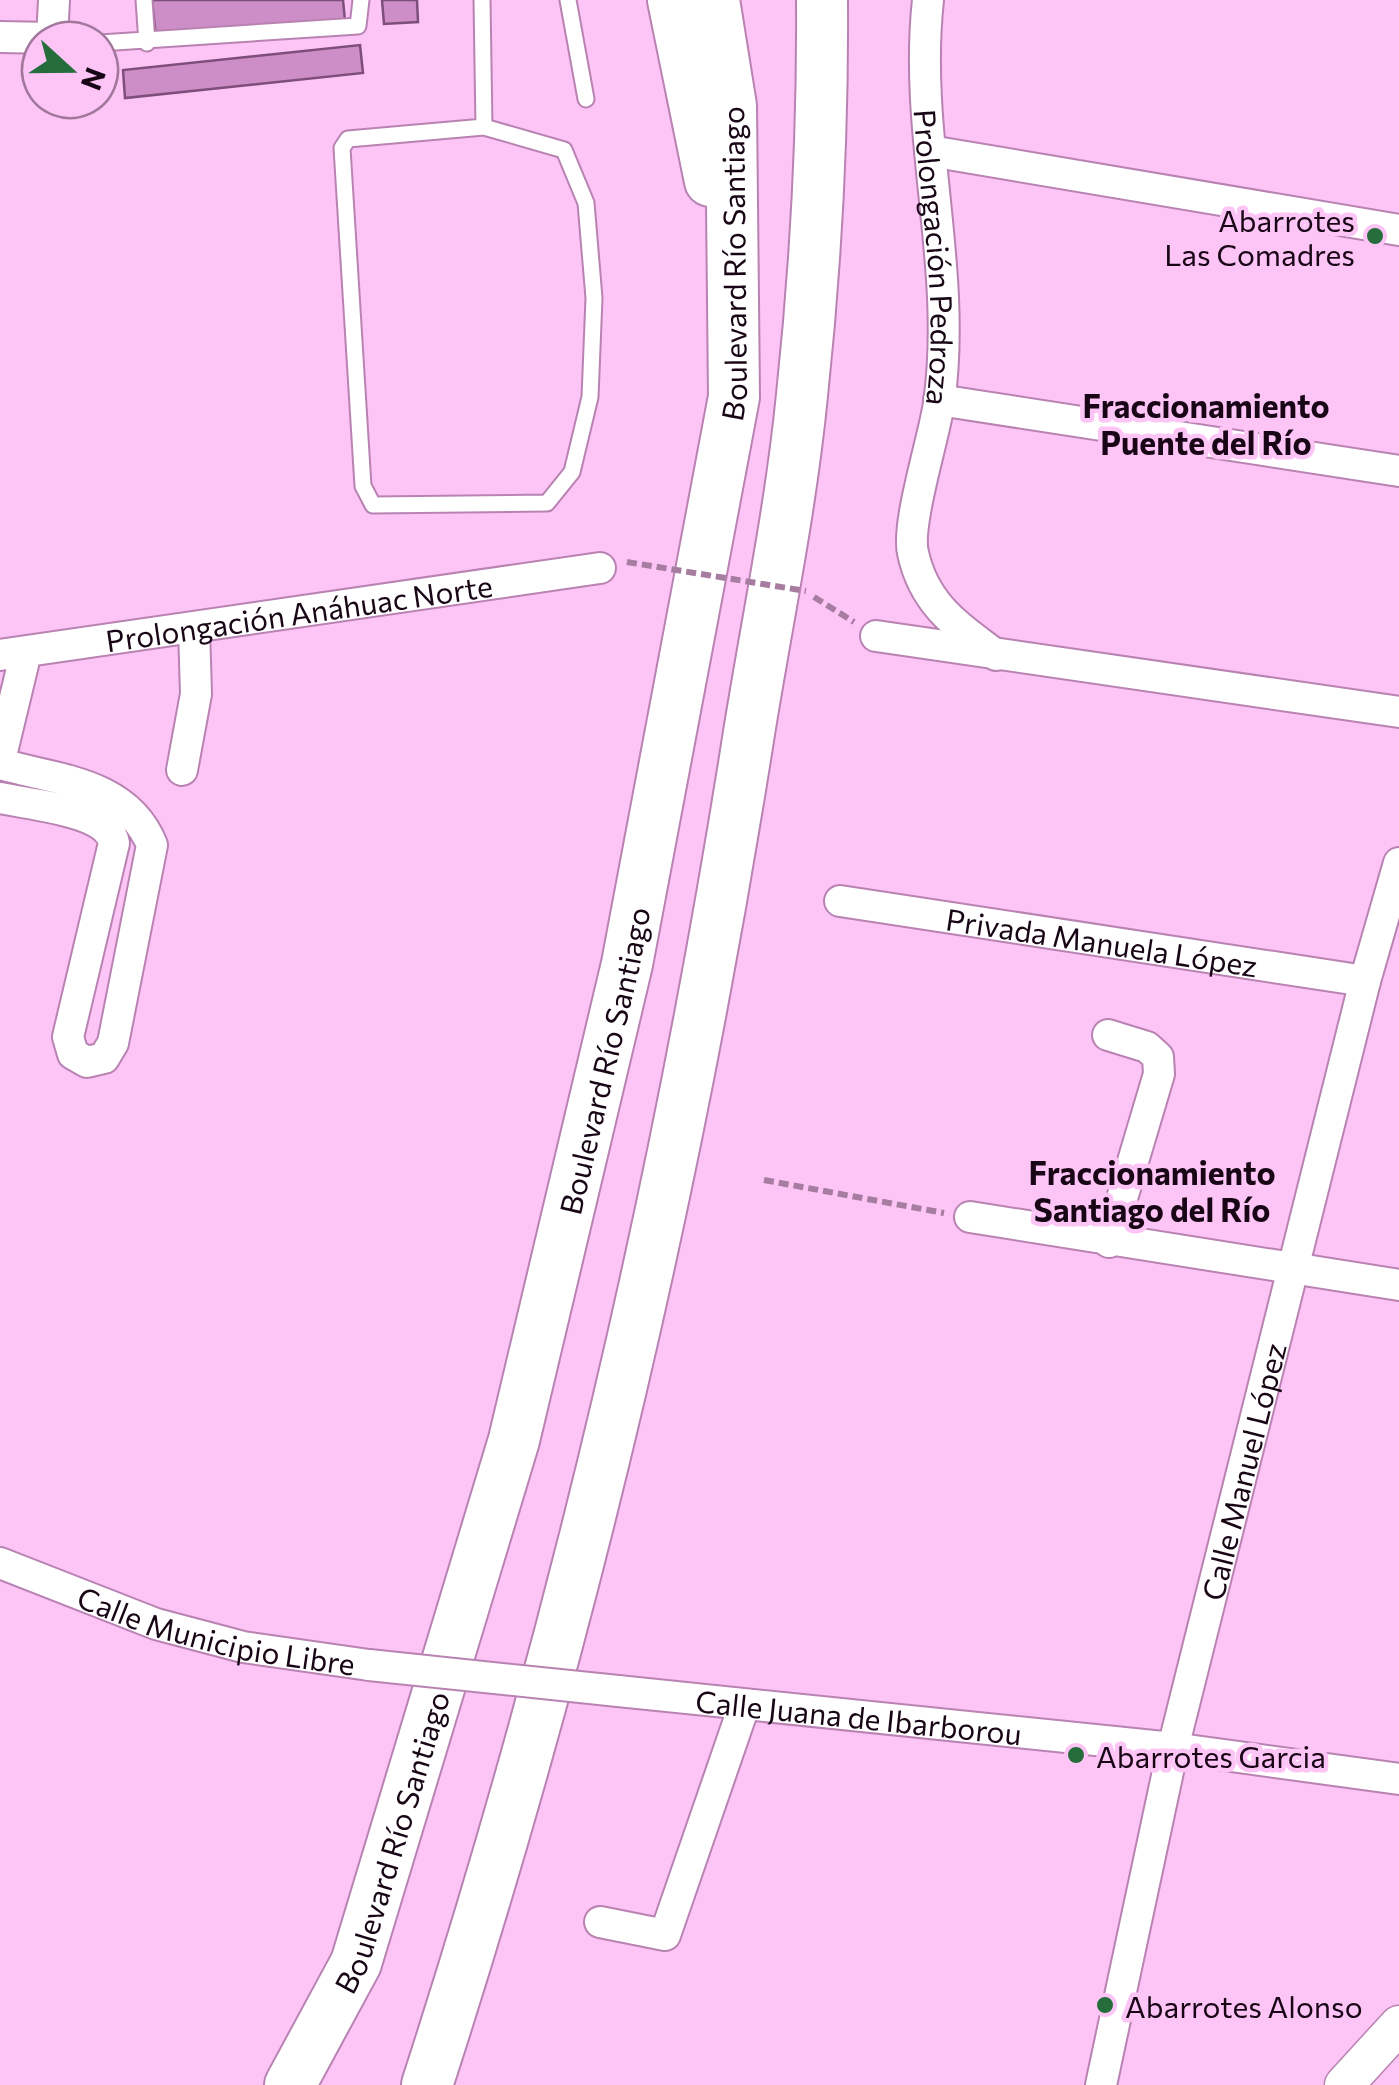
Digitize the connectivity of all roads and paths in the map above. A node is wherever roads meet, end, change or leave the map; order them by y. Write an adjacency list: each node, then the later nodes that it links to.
1 (144, 0): 9 (lane)
2 (360, 0): 9 (lane)
3 (482, 0): 12 (lane)
4 (568, 0): 11 (lane)
5 (673, 0): 15 (main road)
6 (714, 0): 15 (main road, Boulevard Río Santiago)
7 (822, 0): 46 (main road)
8 (928, 0): 13 (street, Prolongación Pedroza)
9 (147, 42): 10 (lane)
10 (120, 43)
11 (586, 98)
12 (484, 126): 12 (lane)
13 (930, 151): 14 (street); 16 (street, Prolongación Pedroza)
14 (1399, 230)
15 (733, 278): 45 (main road, Boulevard Río Santiago)
16 (939, 400): 17 (street); 22 (street, Prolongación Pedroza)
17 (1399, 471)
18 (614, 565): 19 (street, Prolongación Anáhuac Norte); 20 (path, bridge)
19 (194, 628): 21 (street, Prolongación Anáhuac Norte); 25 (street)
20 (876, 636): 22 (street)
21 (13, 654): 24 (street)
22 (996, 656): 23 (street)
23 (1399, 712)
24 (0, 762): 27 (street)
25 (182, 770)
26 (0, 798): 28 (street)
27 (141, 818): 28 (street); 28 (street)
28 (112, 831)
29 (1399, 864): 31 (street, Calle Manuel López)
30 (840, 901): 31 (street, Privada Manuela López)
31 (1365, 981): 36 (street, Calle Manuel López)
32 (1108, 1035): 35 (street)
33 (764, 1180): 34 (path)
34 (970, 1217): 35 (street)
35 (1109, 1242): 36 (street)
36 (1294, 1270): 37 (street); 41 (street, Calle Manuel López)
37 (1399, 1284)
38 (0, 1563): 39 (street, Calle Municipio Libre, bridge)
39 (618, 1690): 40 (street, Calle Juana de Ibarborou)
40 (744, 1706): 41 (street, Calle Juana de Ibarborou); 43 (street)
41 (1174, 1748): 42 (street, Calle Juana de Ibarborou); 47 (street, Calle Manuel López)
42 (1399, 1779)
43 (600, 1922)
44 (1399, 2025): 48 (street)
45 (290, 2085)
46 (427, 2085)
47 (1102, 2085)
48 (1344, 2085)

